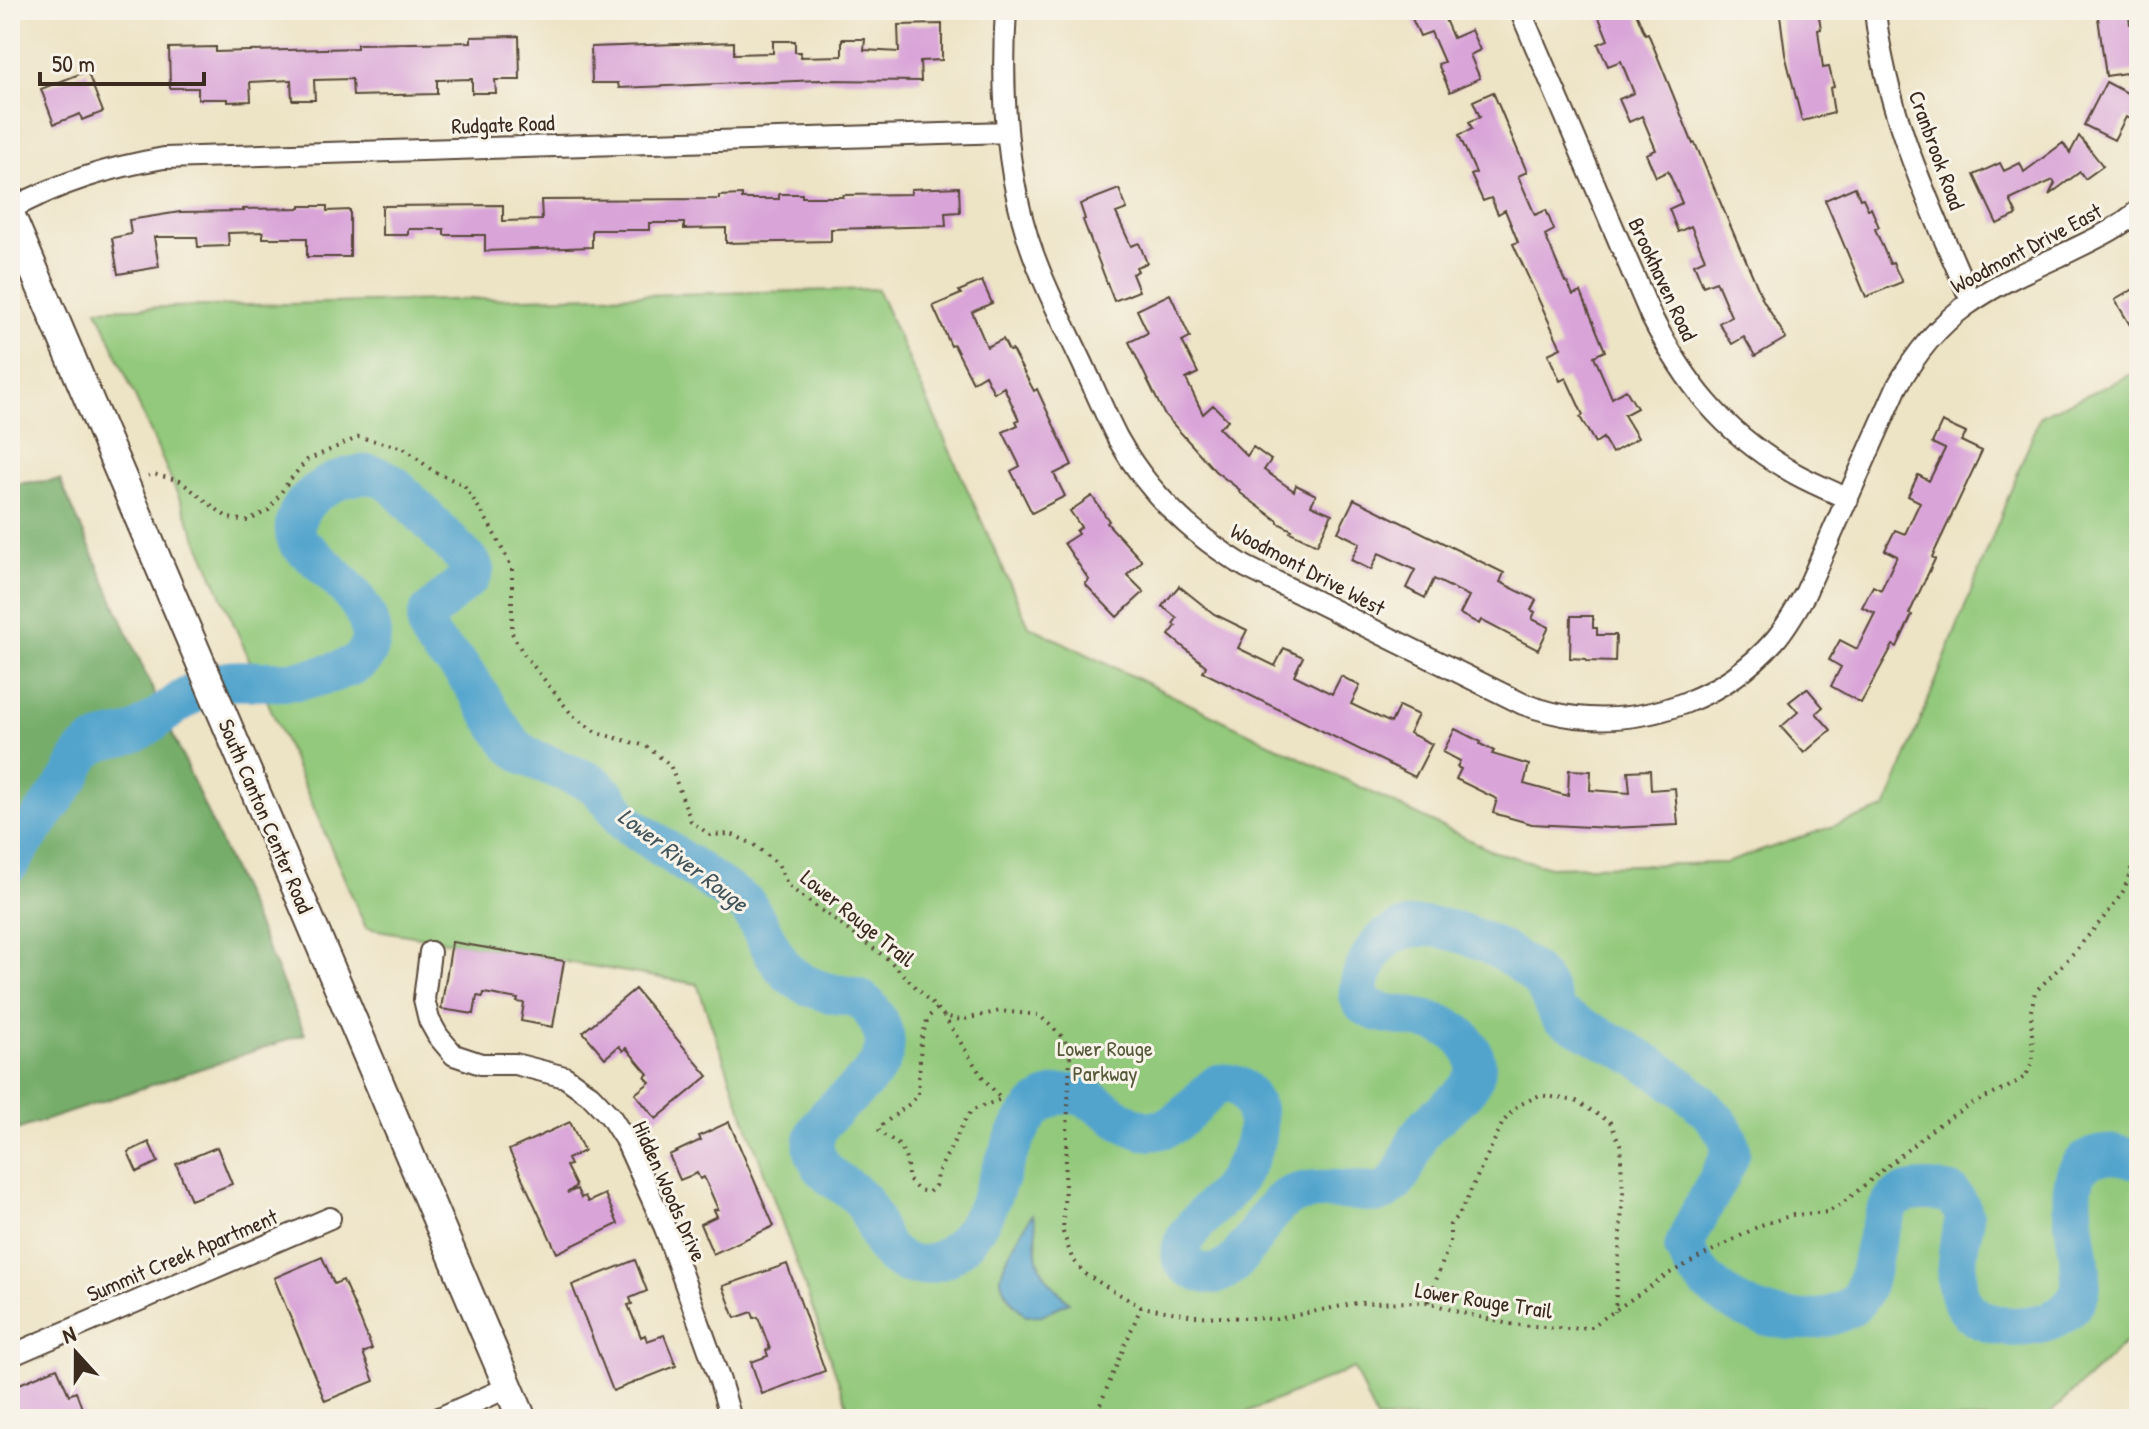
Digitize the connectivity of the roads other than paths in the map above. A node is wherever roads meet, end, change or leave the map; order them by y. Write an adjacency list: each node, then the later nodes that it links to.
1 (1006, 10): 4 (street, Woodmont Drive West)
2 (1520, 10): 8 (street, Brookhaven Road)
3 (1875, 10): 7 (street, Cranbrook Road)
4 (1007, 132): 6 (street, Rudgate Road); 8 (street, Woodmont Drive West)
5 (2139, 210): 7 (street, Woodmont Drive East)
6 (10, 211): 12 (main road, South Canton Center Road)
7 (1971, 301): 8 (street, Woodmont Drive East)
8 (1848, 499)
9 (430, 952): 15 (street, Hidden Woods Drive)
10 (330, 1218): 11 (street, Summit Creek Apartment)
11 (10, 1356)
12 (509, 1387): 13 (street); 14 (main road, South Canton Center Road)
13 (437, 1419)
14 (522, 1419)
15 (731, 1419)

